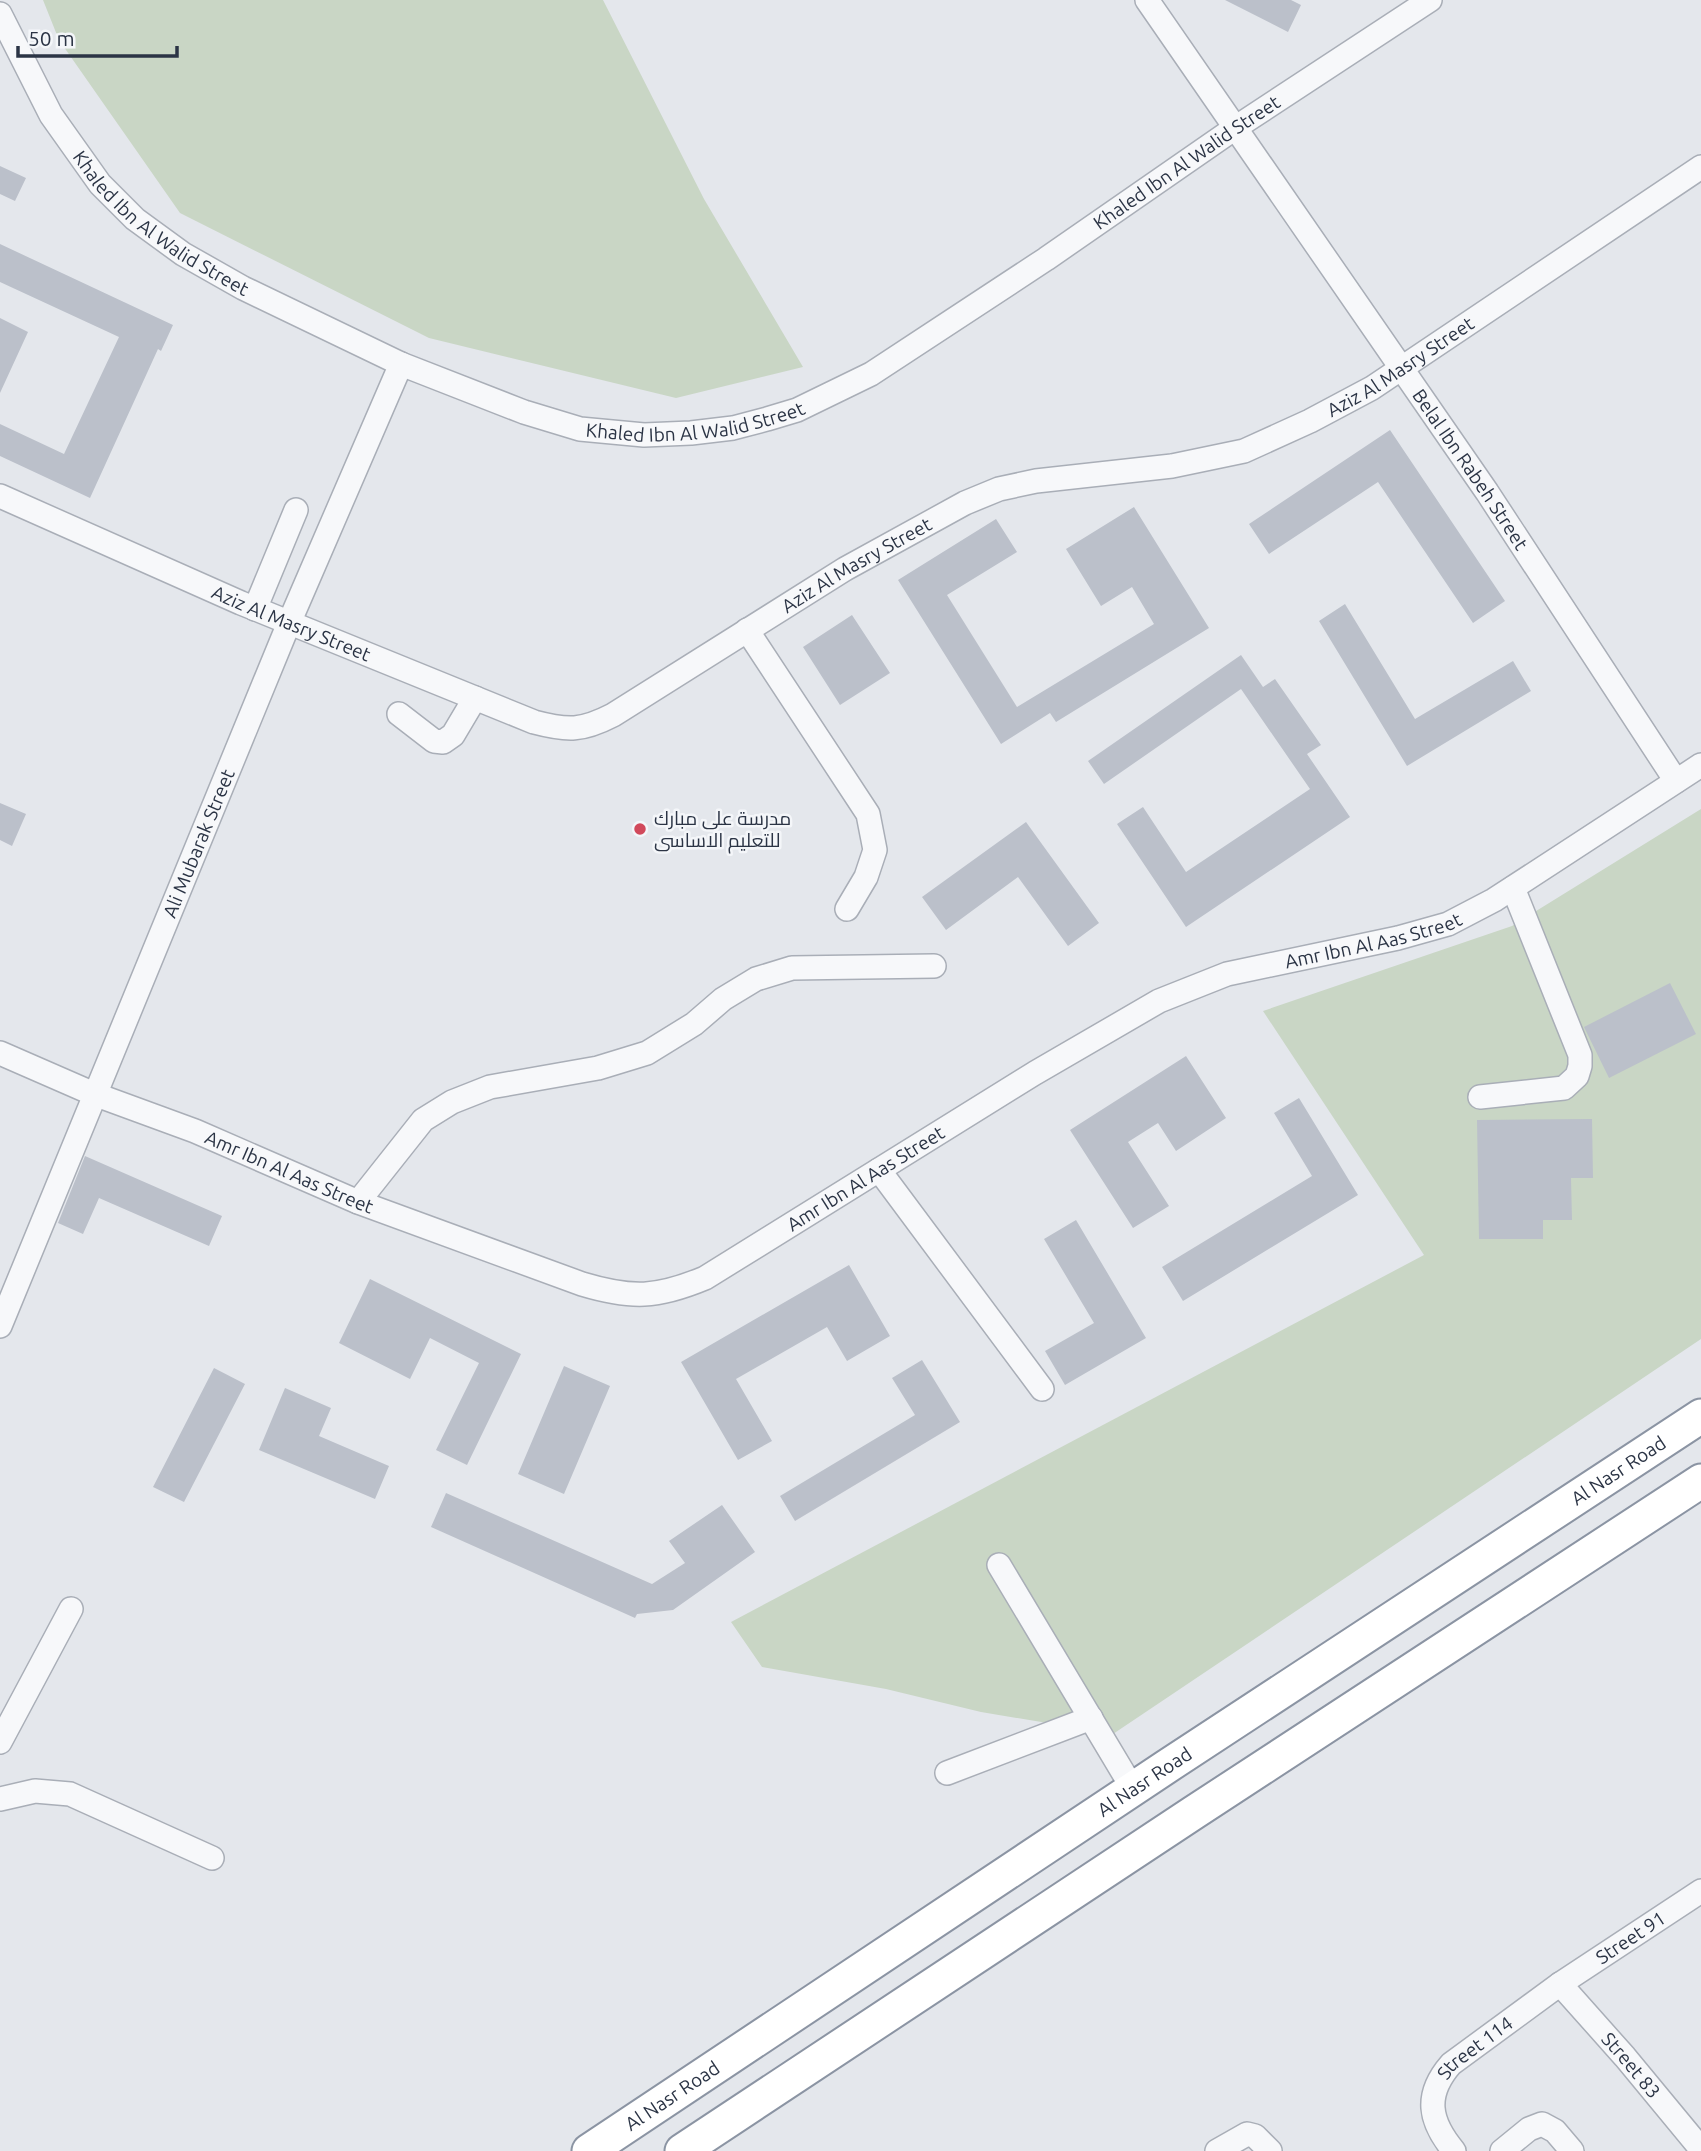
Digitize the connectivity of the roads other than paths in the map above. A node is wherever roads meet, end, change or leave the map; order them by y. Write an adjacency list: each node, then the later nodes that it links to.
1 (1147, 0): 4 (street, Belal Ibn Rabeh Street)
2 (1430, 0): 4 (street, Khaled Ibn Al Walid Street)
3 (0, 14): 6 (street, Khaled Ibn Al Walid Street)
4 (1235, 128): 6 (street, Khaled Ibn Al Walid Street); 7 (street, Belal Ibn Rabeh Street)
5 (1701, 167): 7 (street, Aziz Al Masry Street)
6 (401, 364): 11 (street, Ali Mubarak Street)
7 (1401, 368): 12 (street, Aziz Al Masry Street); 16 (street, Belal Ibn Rabeh Street)
8 (0, 496): 10 (street, Aziz Al Masry Street)
9 (296, 510): 10 (street)
10 (255, 609): 11 (street, Aziz Al Masry Street)
11 (289, 623): 13 (street, Aziz Al Masry Street); 21 (street, Ali Mubarak Street)
12 (747, 631): 13 (street, Aziz Al Masry Street); 18 (street)
13 (475, 698): 14 (street)
14 (399, 714)
15 (1701, 765): 16 (street, Amr Ibn Al Aas Street)
16 (1676, 781): 17 (street, Amr Ibn Al Aas Street)
17 (1513, 888): 22 (street); 23 (street, Amr Ibn Al Aas Street)
18 (847, 909)
19 (934, 967): 24 (street)
20 (0, 1053): 21 (street, Amr Ibn Al Aas Street)
21 (94, 1094): 24 (street, Amr Ibn Al Aas Street); 25 (street, Ali Mubarak Street)
22 (1480, 1097)
23 (879, 1170): 24 (street, Amr Ibn Al Aas Street); 26 (street)
24 (358, 1202)
25 (0, 1326)
26 (1042, 1389)
27 (1701, 1416): 33 (highway, Al Nasr Road)
28 (1701, 1480): 37 (highway)
29 (999, 1565): 31 (street)
30 (71, 1609): 32 (street)
31 (1091, 1718): 34 (street); 35 (street)
32 (0, 1742)
33 (1166, 1767): 35 (highway, Al Nasr Road); 37 (highway)
34 (947, 1773)
35 (1133, 1789): 44 (highway, Al Nasr Road)
36 (0, 1799): 38 (street)
37 (1193, 1813): 45 (highway)
38 (212, 1858)
39 (1701, 1891): 40 (street, Street 91)
40 (1560, 1984): 41 (street, Street 114); 43 (street, Street 83)
41 (1448, 2144)
42 (1266, 2146): 46 (street)
43 (1701, 2149)
44 (589, 2151)
45 (682, 2151)
46 (1217, 2151)
47 (1502, 2151): 48 (street)
48 (1572, 2151)

